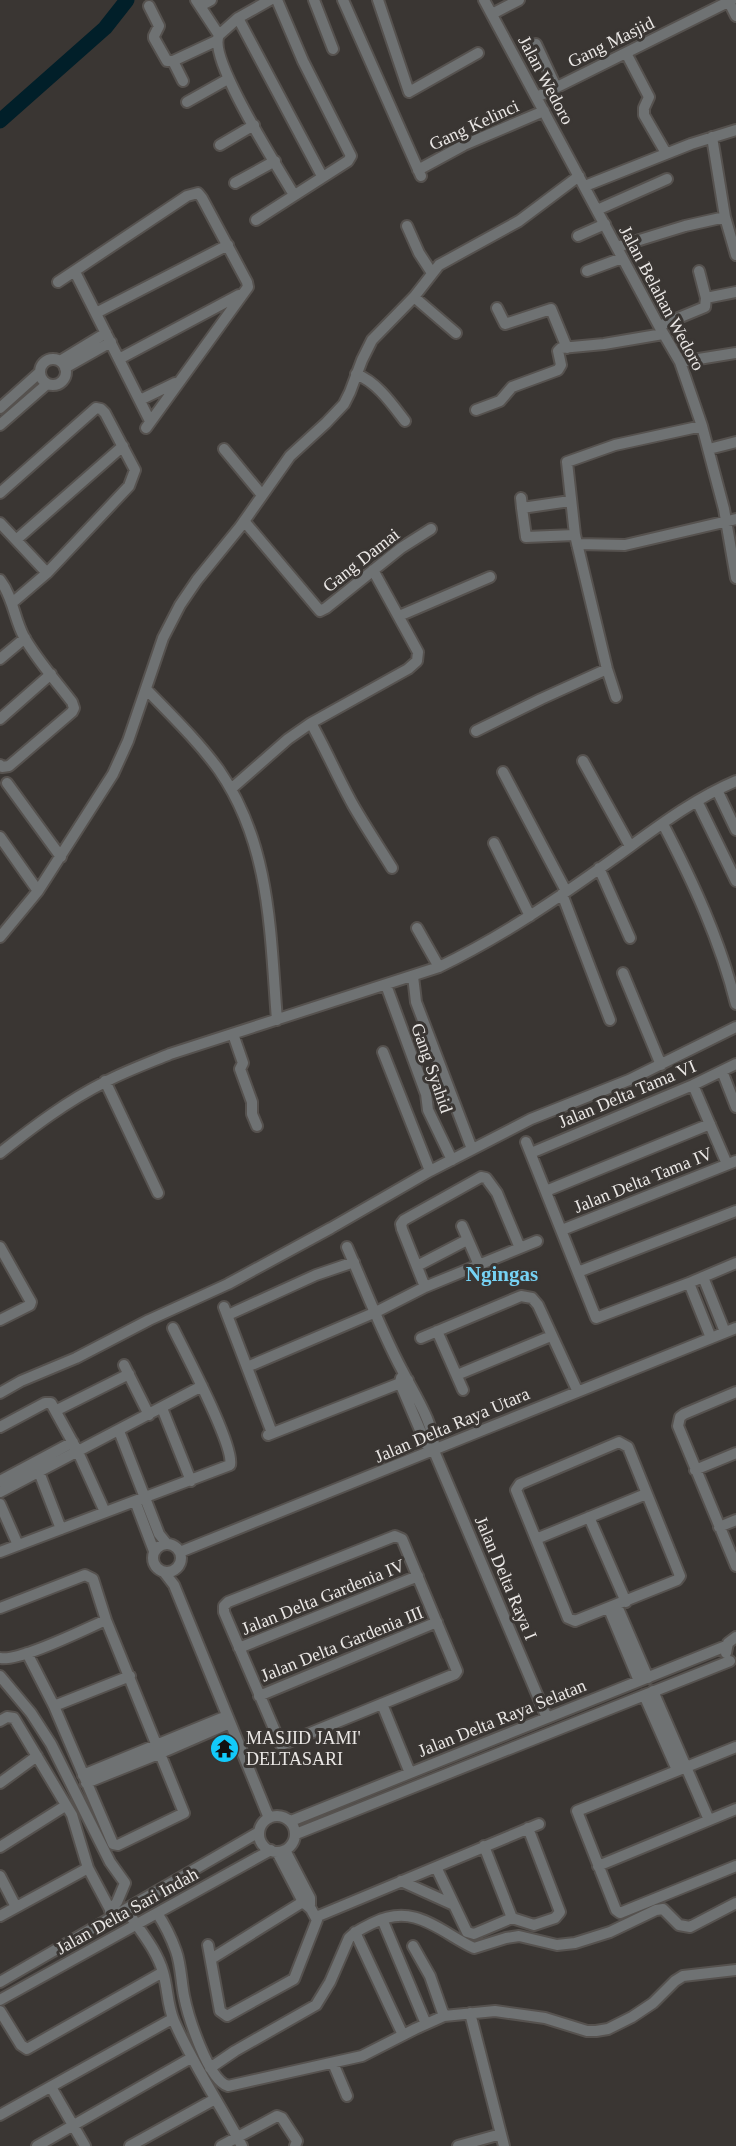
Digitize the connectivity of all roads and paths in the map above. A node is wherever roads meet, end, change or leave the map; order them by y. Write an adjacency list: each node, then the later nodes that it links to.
1 (211, 0): 10 (street)
2 (270, 0): 14 (street)
3 (277, 0): 33 (street)
4 (314, 0): 17 (street)
5 (343, 0): 26 (street, Gang Kelinci)
6 (378, 0): 18 (street)
7 (484, 0): 12 (street, Jalan Wedoro)
8 (519, 0): 12 (street)
9 (730, 1): 13 (street); 19 (street, Gang Masjid)
10 (198, 3): 15 (street)
11 (149, 6): 20 (street)
12 (492, 14): 24 (street, Jalan Wedoro)
13 (736, 16)
14 (238, 18): 15 (street); 33 (street)
15 (217, 38): 20 (street); 21 (street)
16 (536, 44): 23 (street)
17 (333, 49)
18 (478, 53)
19 (626, 53): 23 (street, Gang Masjid); 31 (street)
20 (173, 61): 22 (street)
21 (228, 79): 25 (street); 27 (street)
22 (183, 81)
23 (556, 87): 24 (street, Gang Masjid)
24 (537, 97): 26 (street, Jalan Wedoro)
25 (187, 102)
26 (544, 111): 34 (street, Jalan Wedoro)
27 (254, 125): 30 (street); 32 (street)
28 (736, 130): 29 (street)
29 (712, 137): 31 (street); 40 (street)
30 (220, 145)
31 (666, 153): 37 (street)
32 (275, 161): 36 (street); 38 (street)
33 (322, 176): 38 (street)
34 (579, 176): 37 (street, Jalan Belahan Wedoro); 51 (street)
35 (667, 179): 39 (street)
36 (235, 183)
37 (585, 186): 39 (street, Jalan Belahan Wedoro)
38 (294, 195): 41 (street)
39 (597, 210): 42 (street, Jalan Belahan Wedoro)
40 (725, 217): 46 (street); 47 (street)
41 (256, 220)
42 (605, 224): 44 (street); 46 (street, Jalan Belahan Wedoro)
43 (407, 226): 51 (street)
44 (578, 236)
45 (228, 245): 50 (street); 54 (street); 58 (street)
46 (620, 252): 48 (street); 59 (street, Jalan Belahan Wedoro)
47 (736, 255)
48 (587, 271)
49 (699, 271): 56 (street)
50 (75, 272): 52 (street); 58 (street)
51 (432, 273): 55 (street)
52 (58, 282)
53 (736, 292): 56 (street)
54 (242, 293): 64 (street); 69 (street)
55 (414, 297): 60 (street); 68 (street)
56 (706, 298): 59 (street)
57 (497, 308): 62 (street)
58 (96, 314): 61 (street)
59 (661, 330): 62 (street); 65 (street, Jalan Belahan Wedoro)
60 (456, 333)
61 (108, 338): 64 (street); 66 (street)
62 (567, 348): 73 (street)
63 (736, 353): 65 (street)
64 (119, 359): 71 (street)
65 (680, 362): 76 (street, Jalan Belahan Wedoro)
66 (63, 364): 67 (street); 70 (street)
67 (39, 373): 70 (street); 72 (street)
68 (360, 375): 74 (street); 82 (street)
69 (178, 382): 71 (street); 71 (street)
70 (47, 384): 75 (street)
71 (140, 400)
72 (0, 408)
73 (476, 410)
74 (405, 421)
75 (0, 425)
76 (702, 426): 80 (street, Jalan Belahan Wedoro); 83 (street)
77 (736, 442): 80 (street)
78 (123, 446): 81 (street); 89 (street); 92 (street)
79 (224, 449): 82 (street)
80 (709, 449): 84 (street, Jalan Belahan Wedoro)
81 (0, 493)
82 (262, 495): 85 (street)
83 (570, 501): 90 (street); 90 (street)
84 (731, 520): 88 (street, Jalan Belahan Wedoro); 90 (street)
85 (244, 521): 91 (street, Gang Damai); 102 (street)
86 (0, 523): 89 (street)
87 (431, 528): 91 (street, Gang Damai)
88 (734, 535): 94 (street, Jalan Belahan Wedoro)
89 (16, 540): 92 (street)
90 (576, 540): 100 (street)
91 (373, 570): 97 (street)
92 (47, 573): 96 (street)
93 (490, 577): 97 (street)
94 (736, 578)
95 (2, 588): 96 (street)
96 (12, 603): 98 (street)
97 (399, 616): 105 (street)
98 (25, 638): 99 (street); 101 (street)
99 (0, 659)
100 (607, 669): 103 (street); 106 (street)
101 (51, 675): 104 (street); 108 (street)
102 (146, 689): 112 (street); 120 (street)
103 (616, 697)
104 (0, 719)
105 (310, 723): 112 (street); 121 (street)
106 (476, 731)
107 (583, 761): 119 (street)
108 (0, 765)
109 (503, 772): 125 (street)
110 (736, 782): 113 (street)
111 (7, 783): 120 (street)
112 (231, 789): 135 (street)
113 (717, 790): 114 (street); 116 (street)
114 (697, 801): 115 (street); 123 (street)
115 (663, 824): 119 (street); 134 (street)
116 (736, 830)
117 (0, 837): 124 (street)
118 (494, 843): 126 (street)
119 (630, 846): 122 (street)
120 (61, 857): 124 (street)
121 (392, 868)
122 (599, 868): 125 (street); 129 (street)
123 (736, 881)
124 (38, 891): 128 (street)
125 (564, 893): 126 (street); 136 (street)
126 (530, 916): 130 (street)
127 (417, 928): 130 (street)
128 (0, 937)
129 (630, 938)
130 (439, 967): 132 (street)
131 (623, 973): 141 (street)
132 (413, 976): 133 (street); 148 (street)
133 (386, 985): 135 (street); 150 (street, Gang Syahid)
134 (736, 1004)
135 (277, 1020): 138 (street)
136 (610, 1020)
137 (736, 1027): 141 (street)
138 (233, 1034): 143 (street); 147 (street)
139 (383, 1052): 152 (street)
140 (736, 1064): 142 (street, Jalan Delta Tama VI)
141 (661, 1065): 148 (street)
142 (722, 1071): 144 (street, Jalan Delta Tama VI); 145 (street)
143 (105, 1081): 149 (street); 154 (street)
144 (693, 1085): 146 (street); 153 (street, Jalan Delta Tama VI)
145 (736, 1107)
146 (710, 1124): 151 (street); 153 (street)
147 (257, 1126)
148 (472, 1149): 150 (street)
149 (0, 1153)
150 (452, 1160): 152 (street)
151 (732, 1162): 157 (street, Jalan Delta Tama IV)
152 (430, 1171): 184 (street)
153 (546, 1191): 157 (street)
154 (158, 1193)
155 (736, 1211): 165 (street)
156 (462, 1226): 158 (street)
157 (562, 1230): 165 (street)
158 (467, 1240): 163 (street); 164 (street)
159 (537, 1241): 161 (street)
160 (0, 1246): 170 (street)
161 (520, 1248): 163 (street); 164 (street)
162 (736, 1263): 166 (street)
163 (479, 1265): 168 (street)
164 (417, 1266): 168 (street)
165 (578, 1272): 167 (street)
166 (703, 1277): 167 (street); 174 (street)
167 (689, 1283): 177 (street)
168 (425, 1287): 169 (street)
169 (376, 1312): 178 (street); 178 (street, Jalan Delta Raya I); 180 (street, Jalan Delta Raya I)
170 (0, 1320)
171 (736, 1328): 174 (street, Jalan Delta Raya Utara)
172 (173, 1329): 181 (street)
173 (437, 1331): 175 (street); 176 (street); 179 (street)
174 (724, 1332): 177 (street, Jalan Delta Raya Utara)
175 (551, 1336): 179 (street); 183 (street)
176 (422, 1338)
177 (711, 1338): 183 (street, Jalan Delta Raya Utara)
178 (247, 1367): 180 (street)
179 (457, 1375): 182 (street)
180 (403, 1378): 192 (street, Jalan Delta Raya I)
181 (202, 1386): 186 (street); 197 (street)
182 (463, 1390)
183 (577, 1390): 192 (street, Jalan Delta Raya Utara)
184 (0, 1392)
185 (736, 1392): 194 (street)
186 (162, 1408): 188 (street); 197 (street)
187 (57, 1410): 188 (street); 189 (street); 191 (street)
188 (149, 1415): 190 (street)
189 (0, 1427)
190 (119, 1431): 191 (street); 200 (street)
191 (76, 1447): 195 (street); 196 (street); 202 (street)
192 (434, 1451): 212 (street, Jalan Delta Raya Utara); 233 (street, Jalan Delta Raya I)
193 (736, 1453): 194 (street)
194 (695, 1470): 205 (street)
195 (39, 1472): 198 (street); 206 (street)
196 (0, 1481)
197 (191, 1481): 200 (street)
198 (0, 1492)
199 (646, 1494): 203 (street); 207 (street); 216 (street)
200 (140, 1500): 202 (street); 208 (street); 210 (street)
201 (0, 1504): 209 (street)
202 (105, 1512): 206 (street)
203 (589, 1518): 207 (street); 216 (street)
204 (736, 1520): 205 (street)
205 (719, 1527): 213 (street)
206 (61, 1529): 209 (street)
207 (536, 1539): 216 (street)
208 (167, 1544): 210 (street); 212 (street)
209 (18, 1545): 211 (street)
210 (154, 1551): 214 (street)
211 (0, 1552)
212 (180, 1552): 214 (street)
213 (736, 1566)
214 (169, 1571): 235 (street)
215 (418, 1576): 219 (street); 222 (street, Jalan Delta Gardenia IV); 222 (street)
216 (617, 1606): 228 (street)
217 (0, 1608): 218 (street)
218 (106, 1620): 223 (street); 227 (street)
219 (437, 1622): 230 (street, Jalan Delta Gardenia III); 231 (street)
220 (736, 1637): 221 (street, Jalan Delta Raya Selatan)
221 (726, 1646): 225 (street); 228 (street, Jalan Delta Raya Selatan)
222 (239, 1648): 230 (street)
223 (27, 1653): 224 (street); 232 (street)
224 (0, 1658)
225 (733, 1662): 229 (street, Jalan Delta Raya Selatan)
226 (0, 1676): 265 (street)
227 (130, 1676): 232 (street); 237 (street)
228 (644, 1679): 233 (street, Jalan Delta Raya Selatan)
229 (649, 1693): 239 (street); 249 (street, Jalan Delta Raya Selatan)
230 (259, 1696): 231 (street)
231 (382, 1704): 240 (street)
232 (54, 1707): 241 (street)
233 (547, 1718): 240 (street, Jalan Delta Raya Selatan)
234 (4, 1719): 238 (street)
235 (229, 1719): 237 (street); 245 (street)
236 (736, 1747): 239 (street)
237 (159, 1749): 241 (street); 241 (street)
238 (38, 1756): 242 (street); 243 (street)
239 (681, 1768): 246 (street); 253 (street)
240 (410, 1773): 247 (street, Jalan Delta Raya Selatan)
241 (85, 1779)
242 (0, 1783)
243 (65, 1806): 251 (street); 256 (street)
244 (736, 1809): 246 (street)
245 (269, 1818): 247 (street); 248 (street)
246 (709, 1820): 253 (street)
247 (291, 1821): 249 (street)
248 (259, 1832): 252 (street); 263 (street, Jalan Delta Sari Indah)
249 (296, 1834): 252 (street)
250 (484, 1846): 255 (street); 267 (street); 267 (street)
251 (0, 1847)
252 (278, 1851): 259 (street); 264 (street, Jalan Delta Sari Indah)
253 (598, 1866): 254 (street)
254 (736, 1866)
255 (436, 1867): 258 (street); 261 (street)
256 (88, 1868): 262 (street); 265 (street)
257 (0, 1876): 262 (street)
258 (401, 1881): 259 (street); 261 (street)
259 (308, 1903): 259 (street)
260 (736, 1903): 268 (street)
261 (454, 1905): 267 (street)
262 (16, 1907): 266 (street)
263 (126, 1909): 265 (street, Jalan Delta Sari Indah); 269 (street)
264 (158, 1913): 269 (street, Jalan Delta Sari Indah); 286 (street)
265 (112, 1914): 271 (street, Jalan Delta Sari Indah)
266 (0, 1916)
267 (512, 1918)
268 (382, 1919): 270 (street); 282 (street)
269 (136, 1925): 273 (street, Jalan Delta Sari Indah); 275 (street)
270 (355, 1932): 283 (street); 286 (street)
271 (64, 1945): 273 (street); 276 (street, Jalan Delta Sari Indah)
272 (413, 1946): 280 (street)
273 (72, 1960): 277 (street, Jalan Delta Sari Indah)
274 (736, 1970): 279 (street)
275 (163, 1972): 278 (street); 281 (street)
276 (0, 1982)
277 (0, 2000)
278 (0, 2011)
279 (470, 2013): 280 (street); 292 (street)
280 (444, 2016): 282 (street)
281 (172, 2019): 284 (street); 287 (street)
282 (426, 2024): 283 (street)
283 (403, 2035): 285 (street)
284 (191, 2058): 289 (street); 291 (street)
285 (333, 2063): 286 (street); 288 (street)
286 (210, 2068)
287 (51, 2087): 290 (street); 291 (street)
288 (347, 2096)
289 (214, 2098): 293 (street); 296 (street)
290 (0, 2115)
291 (73, 2126): 294 (street); 295 (street)
292 (501, 2134): 299 (street); 300 (street)
293 (240, 2141): 297 (street); 298 (street)
294 (37, 2146)
295 (85, 2146)
296 (130, 2146)
297 (221, 2146)
298 (295, 2146)
299 (458, 2146)
300 (504, 2146)

